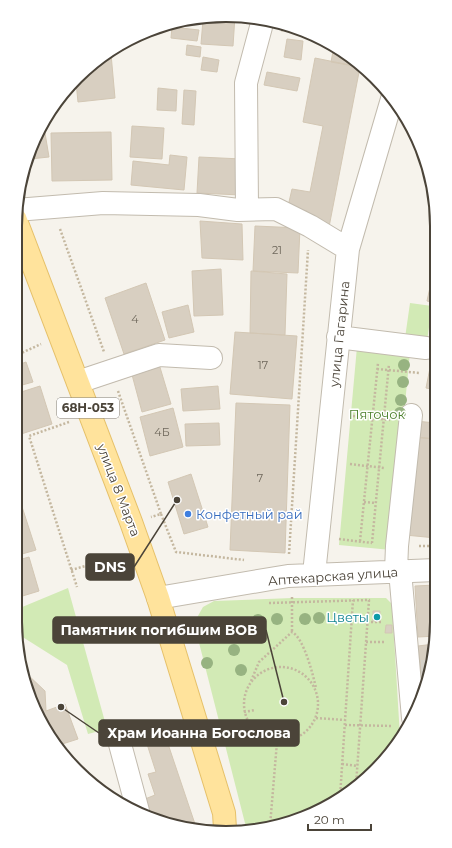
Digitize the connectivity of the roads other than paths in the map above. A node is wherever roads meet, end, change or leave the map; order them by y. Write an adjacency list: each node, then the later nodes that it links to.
1 (261, 27): 4 (street)
2 (390, 105): 6 (street, улица Гагарина)
3 (23, 209): 4 (street)
4 (247, 209): 6 (street)
5 (22, 236): 10 (main road, улица 8 Марта / 68Н-053)
6 (348, 249): 7 (street, улица Гагарина)
7 (338, 337): 8 (street); 14 (street, улица Гагарина)
8 (426, 348)
9 (211, 358): 10 (street)
10 (78, 382): 15 (main road, улица 8 Марта / 68Н-053)
11 (410, 418): 13 (street)
12 (430, 570): 13 (street, Аптекарская улица)
13 (398, 571): 14 (street, Аптекарская улица); 16 (street)
14 (314, 574): 15 (street, Аптекарская улица)
15 (158, 598): 19 (main road, улица 8 Марта / 68Н-053)
16 (407, 716)
17 (117, 732): 18 (street)
18 (136, 805)
19 (224, 821)

